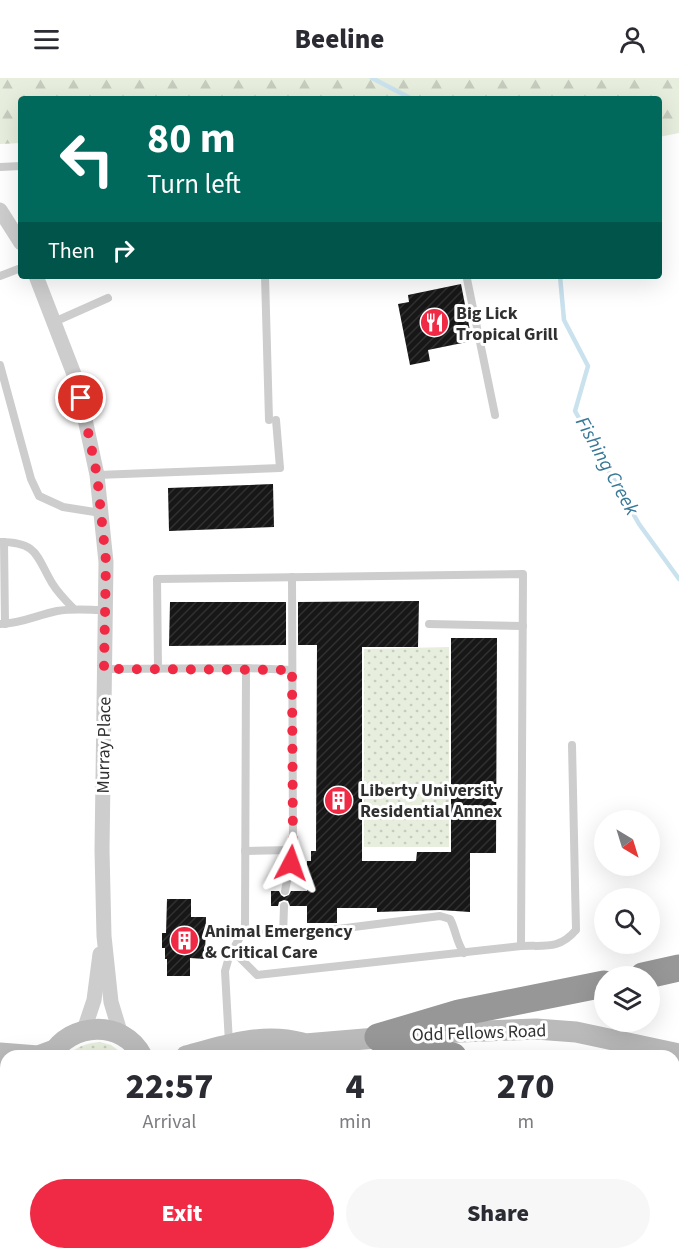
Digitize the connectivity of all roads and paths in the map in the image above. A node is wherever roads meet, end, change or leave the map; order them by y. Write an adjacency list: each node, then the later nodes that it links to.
1 (0, 166): 2 (lane)
2 (18, 166)
3 (0, 210): 4 (street)
4 (18, 238)
5 (18, 268): 6 (lane)
6 (0, 276)
7 (37, 279): 11 (street, Murray Place)
8 (264, 279): 14 (lane)
9 (467, 279): 13 (lane)
10 (108, 298): 11 (lane)
11 (54, 322): 14 (street, Murray Place)
12 (0, 365): 15 (lane)
13 (495, 415)
14 (97, 475): 15 (street, Murray Place)
15 (101, 513): 19 (street, Murray Place)
16 (2, 542): 18 (lane); 20 (lane)
17 (292, 577): 22 (lane); 25 (lane); 26 (lane)
18 (74, 609): 19 (lane); 20 (lane)
19 (105, 610): 24 (street, Murray Place)
20 (2, 624)
21 (429, 624): 22 (lane)
22 (523, 626): 35 (lane)
23 (246, 668): 25 (lane); 26 (lane); 29 (lane)
24 (104, 669): 25 (lane); 33 (street, Murray Place)
25 (158, 669)
26 (292, 670): 28 (lane)
27 (572, 745): 35 (lane)
28 (293, 850): 29 (lane); 30 (lane)
29 (245, 851): 32 (lane)
30 (285, 891)
31 (284, 906): 34 (lane)
32 (243, 933): 34 (lane); 36 (lane)
33 (104, 936): 41 (street, Murray Place); 42 (street, Murray Place)
34 (283, 936): 37 (lane)
35 (521, 946): 37 (lane)
36 (232, 950): 37 (lane); 44 (lane)
37 (464, 952)
38 (679, 968): 39 (highway)
39 (660, 972)
40 (594, 986): 43 (highway)
41 (84, 1030): 42 (main road); 46 (main road)
42 (121, 1035): 47 (main road)
43 (378, 1037): 45 (main road, Odd Fellows Road); 50 (highway); 51 (main road, Odd Fellows Road)
44 (229, 1044): 45 (main road, Odd Fellows Road); 48 (main road, Odd Fellows Road)
45 (305, 1044): 49 (main road, Odd Fellows Road)
46 (55, 1050)
47 (141, 1050)
48 (208, 1050)
49 (286, 1050)
50 (429, 1050)
51 (664, 1050)

